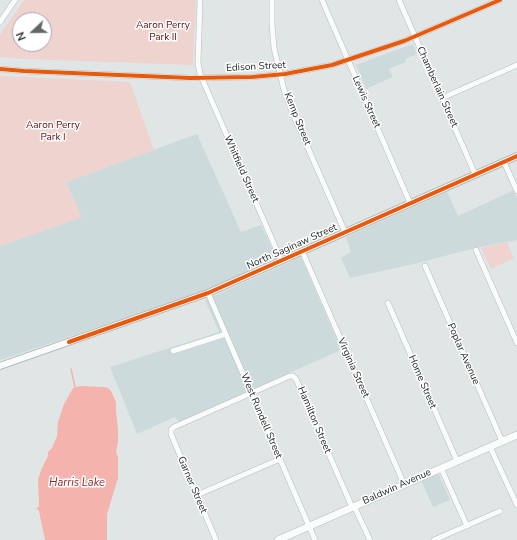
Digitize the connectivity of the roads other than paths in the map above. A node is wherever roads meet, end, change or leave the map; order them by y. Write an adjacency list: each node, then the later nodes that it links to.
1 (15, 0): 7 (street)
2 (200, 0): 13 (street, Whitfield Street)
3 (272, 0): 12 (street, Kemp Street)
4 (322, 0): 9 (street, Lewis Street)
5 (399, 0): 8 (street, Chamberlain Street)
6 (500, 0): 8 (street, Edison Street)
7 (0, 22)
8 (415, 37): 9 (street, Edison Street); 14 (street, Chamberlain Street)
9 (348, 60): 12 (street, Edison Street); 19 (street, Lewis Street)
10 (517, 65): 14 (street)
11 (0, 69): 13 (street, Edison Street)
12 (280, 75): 13 (street, Edison Street); 20 (street, Kemp Street)
13 (201, 78): 23 (street, Whitfield Street)
14 (442, 98): 17 (street, Chamberlain Street)
15 (517, 156): 16 (street, North Saginaw Street)
16 (504, 162): 17 (street, North Saginaw Street); 18 (street)
17 (475, 174): 19 (street, North Saginaw Street)
18 (517, 191)
19 (410, 203): 20 (street, North Saginaw Street)
20 (345, 232): 22 (street, North Saginaw Street)
21 (476, 250): 28 (street)
22 (302, 251): 23 (street, North Saginaw Street); 39 (street, Virginia Street)
23 (281, 260): 25 (street, North Saginaw Street)
24 (425, 266): 34 (street, Poplar Avenue)
25 (208, 293): 27 (street, West Rundell Street); 30 (street, North Saginaw Street)
26 (388, 302): 37 (street, Home Street)
27 (226, 334): 29 (street); 31 (street, West Rundell Street)
28 (517, 343)
29 (173, 351)
30 (0, 366)
31 (251, 393): 32 (street, Hamilton Street); 36 (street, West Rundell Street); 42 (street, Hamilton Street)
32 (171, 430): 40 (street, Garner Street)
33 (517, 435): 34 (main road, Baldwin Avenue)
34 (502, 441): 35 (main road, Baldwin Avenue)
35 (490, 447): 37 (main road, Baldwin Avenue); 41 (street)
36 (280, 460): 40 (street); 44 (street, West Rundell Street)
37 (457, 461): 38 (main road, Baldwin Avenue)
38 (441, 468): 39 (main road, Baldwin Avenue); 45 (street)
39 (404, 484): 42 (main road, Baldwin Avenue)
40 (197, 495): 46 (street, Garner Street)
41 (517, 505)
42 (353, 507): 44 (main road, Baldwin Avenue); 49 (street, Hamilton Street)
43 (500, 511): 45 (street)
44 (308, 526): 47 (main road, Baldwin Avenue); 48 (street, West Rundell Street)
45 (467, 526): 50 (street)
46 (216, 540)
47 (278, 540)
48 (315, 540)
49 (370, 540)
50 (434, 540)

